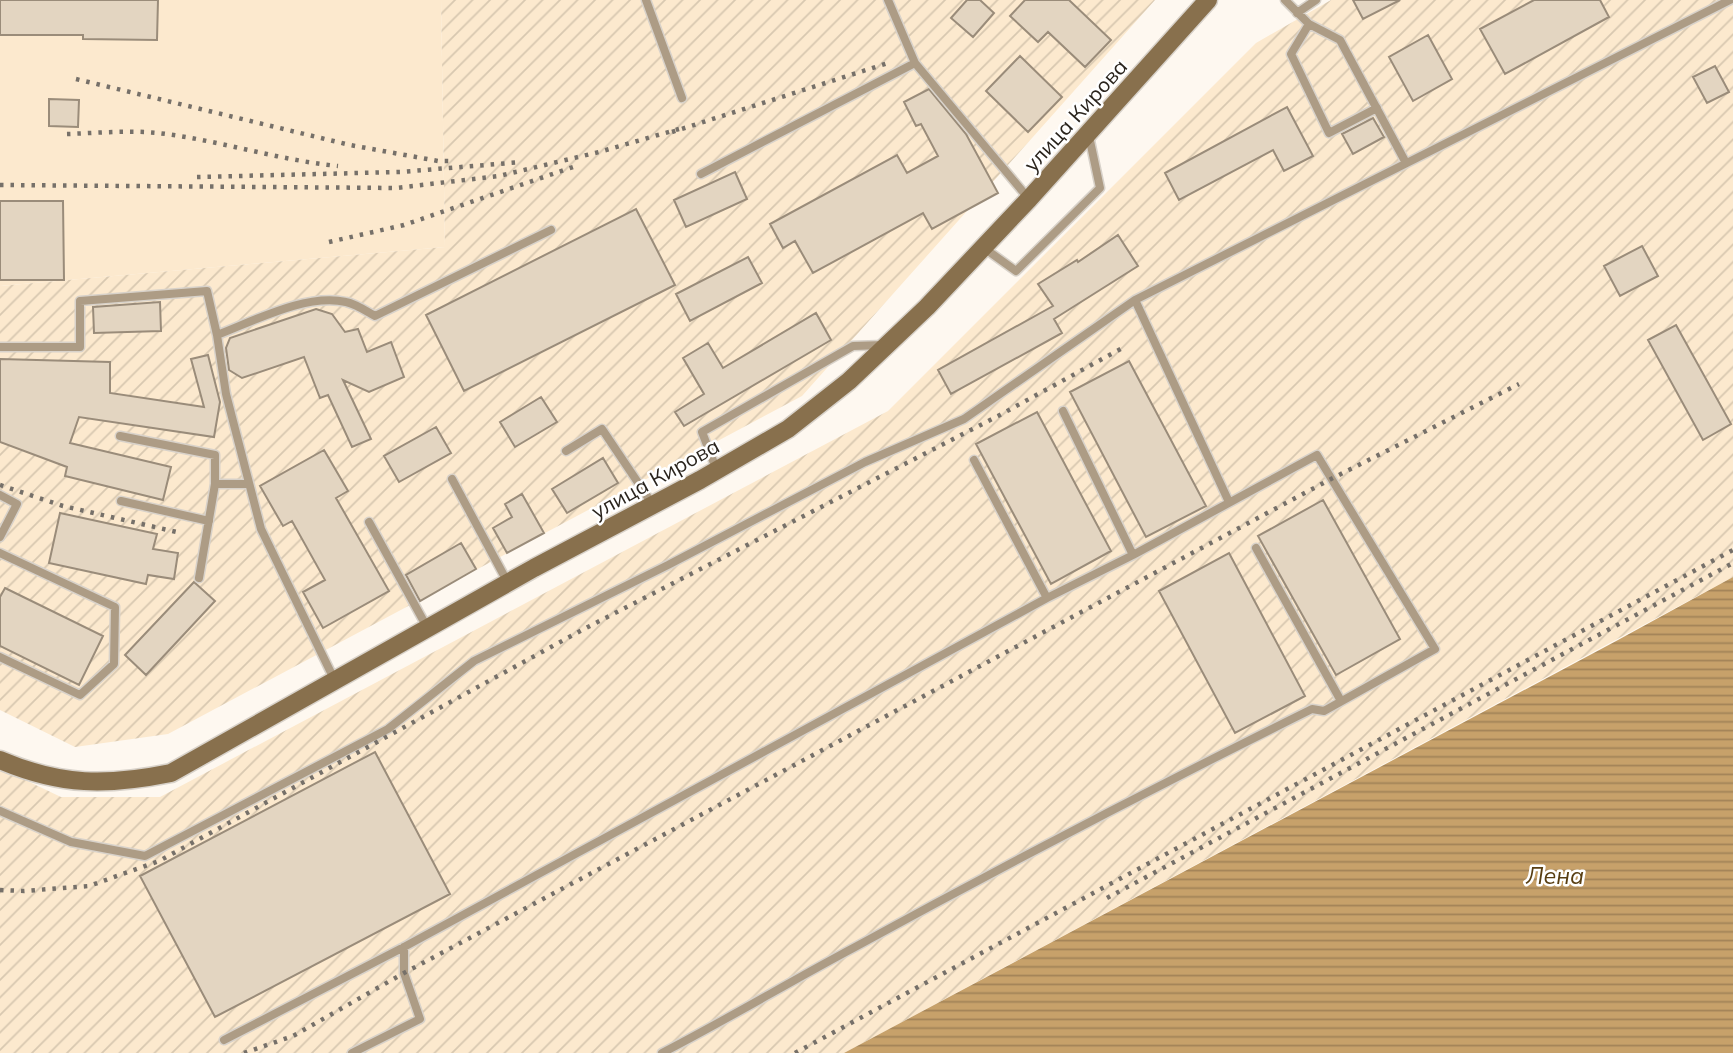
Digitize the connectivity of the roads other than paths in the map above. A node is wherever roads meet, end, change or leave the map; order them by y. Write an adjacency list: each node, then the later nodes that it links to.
1 (646, 0): 10 (lane)
2 (888, 0): 9 (lane)
3 (1208, 0): 12 (main road, улица Кирова)
4 (1284, 0): 7 (lane)
5 (1316, 0): 7 (lane)
6 (1730, 0): 13 (lane)
7 (1297, 13): 8 (lane)
8 (1309, 24): 11 (lane); 11 (lane)
9 (915, 63): 14 (lane); 15 (lane)
10 (682, 98)
11 (1377, 108): 13 (lane)
12 (1089, 134): 15 (main road, улица Кирова); 17 (lane)
13 (1406, 163): 18 (lane)
14 (701, 174)
15 (1029, 199): 17 (main road, улица Кирова)
16 (551, 230): 19 (lane)
17 (984, 248): 20 (main road, улица Кирова)
18 (1135, 300): 32 (lane); 48 (lane)
19 (216, 335): 21 (lane); 29 (lane)
20 (887, 345): 26 (main road, улица Кирова); 26 (lane)
21 (0, 347)
22 (1063, 411): 39 (lane)
23 (120, 436): 28 (lane)
24 (566, 451): 33 (lane)
25 (974, 460): 42 (lane)
26 (716, 471): 33 (main road, улица Кирова)
27 (452, 479): 41 (lane)
28 (215, 484): 29 (lane); 34 (lane)
29 (249, 484): 45 (lane)
30 (0, 495): 36 (lane)
31 (121, 501): 34 (lane)
32 (1229, 502): 39 (lane); 46 (lane)
33 (653, 505): 41 (main road, улица Кирова)
34 (209, 521): 40 (lane)
35 (369, 522): 43 (lane)
36 (0, 537)
37 (1256, 548): 46 (lane)
38 (0, 553): 44 (lane)
39 (1133, 555): 42 (lane)
40 (199, 578)
41 (509, 583): 43 (main road, улица Кирова)
42 (1047, 598): 49 (lane)
43 (428, 629): 45 (main road, улица Кирова)
44 (0, 657)
45 (335, 681): 47 (main road, улица Кирова)
46 (1341, 702): 52 (lane)
47 (0, 760)
48 (0, 811)
49 (404, 947): 50 (lane); 51 (lane)
50 (224, 1040)
51 (352, 1053)
52 (662, 1053)

